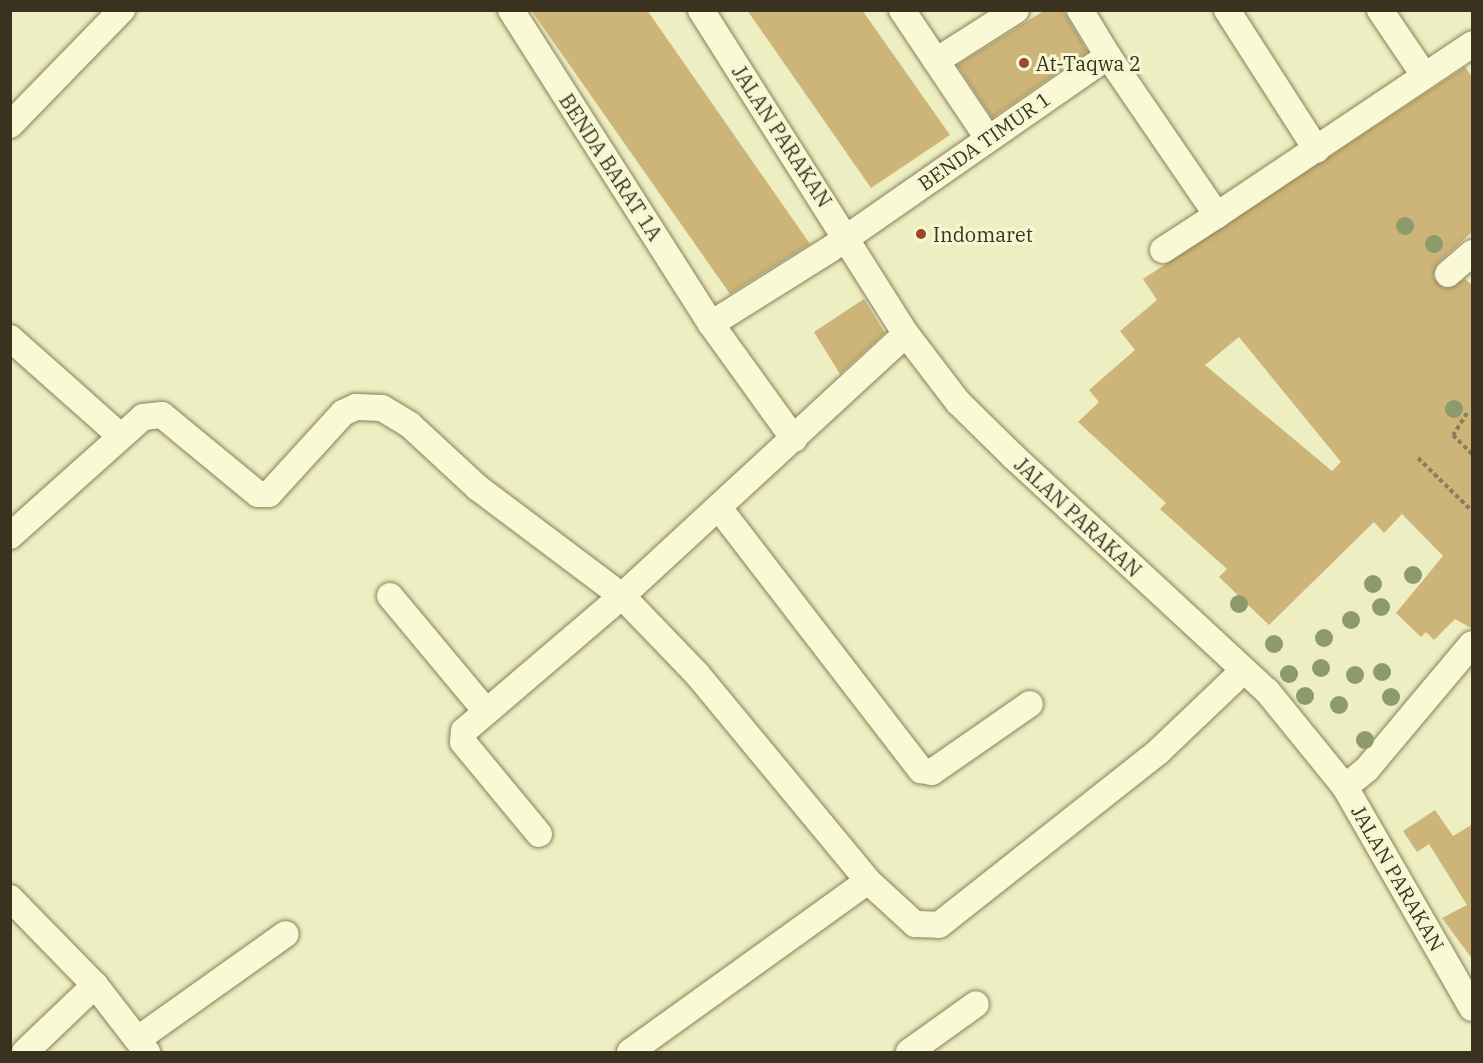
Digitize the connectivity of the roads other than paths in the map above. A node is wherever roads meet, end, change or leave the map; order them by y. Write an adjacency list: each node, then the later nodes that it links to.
1 (122, 10): 13 (street)
2 (511, 10): 21 (street, BENDA BARAT 1A)
3 (701, 10): 17 (street, JALAN PARAKAN)
4 (902, 10): 11 (street)
5 (1016, 10): 11 (street)
6 (1080, 10): 10 (street)
7 (1227, 10): 15 (street)
8 (1380, 10): 12 (street)
9 (1473, 44): 12 (street)
10 (1108, 56): 14 (street, BENDA TIMUR 1); 16 (street)
11 (936, 61): 14 (street)
12 (1424, 75): 15 (street)
13 (10, 125)
14 (987, 137): 17 (street, BENDA TIMUR 1)
15 (1317, 150): 16 (street)
16 (1217, 215): 18 (street)
17 (847, 237): 21 (street); 22 (street, JALAN PARAKAN)
18 (1163, 250)
19 (1472, 254): 20 (street)
20 (1448, 274)
21 (711, 324): 25 (street, BENDA BARAT 1A)
22 (906, 334): 25 (street); 31 (street, JALAN PARAKAN)
23 (10, 338): 24 (street)
24 (118, 434): 27 (street); 29 (street)
25 (794, 439): 26 (street)
26 (719, 508): 29 (street); 32 (street)
27 (10, 537)
28 (390, 596): 33 (street)
29 (622, 596): 33 (street); 36 (street)
30 (1473, 644): 34 (street)
31 (1243, 671): 34 (street, JALAN PARAKAN); 36 (street)
32 (1030, 704)
33 (485, 710): 35 (street)
34 (1345, 787): 41 (street, JALAN PARAKAN)
35 (539, 834)
36 (868, 881): 44 (street)
37 (10, 898): 39 (street)
38 (286, 934): 42 (street)
39 (95, 985): 42 (street); 43 (street)
40 (976, 1004): 45 (street)
41 (1473, 1008)
42 (142, 1046)
43 (26, 1053)
44 (630, 1053)
45 (909, 1053)

